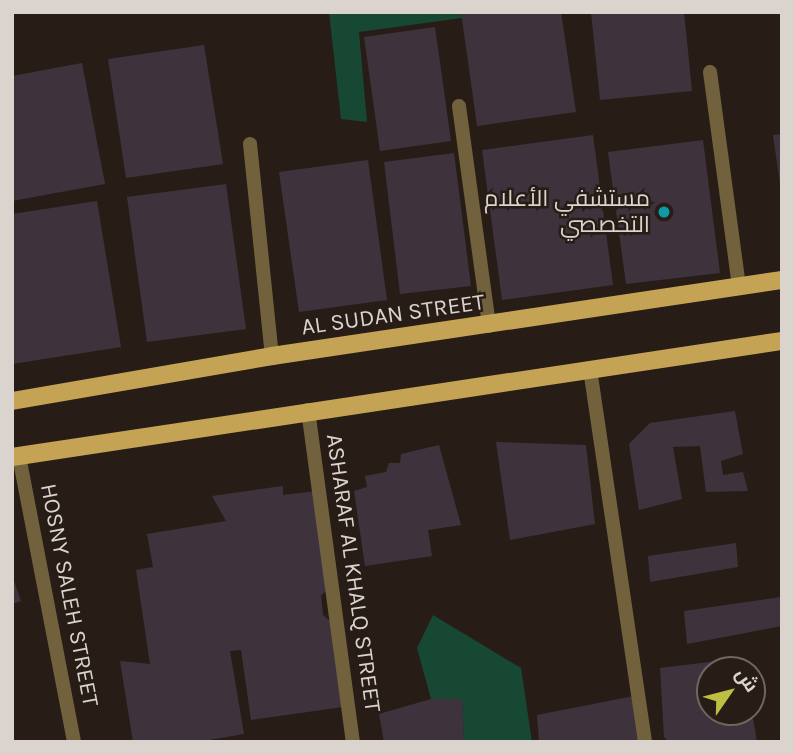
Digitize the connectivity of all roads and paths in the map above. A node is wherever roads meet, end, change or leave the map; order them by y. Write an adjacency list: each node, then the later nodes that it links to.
1 (710, 72): 5 (street)
2 (459, 106): 6 (street)
3 (250, 144): 8 (street)
4 (782, 280): 5 (main road, AL SUDAN STREET)
5 (739, 286): 6 (main road, AL SUDAN STREET)
6 (489, 326): 8 (main road, AL SUDAN STREET)
7 (782, 341): 9 (main road)
8 (272, 356): 10 (main road, AL SUDAN STREET)
9 (590, 369): 11 (main road); 15 (street)
10 (12, 401)
11 (308, 410): 12 (main road); 14 (street, ASHARAF AL KHALQ STREET)
12 (16, 457): 13 (street, HOSNY SALEH STREET)
13 (74, 742)
14 (353, 742)
15 (645, 742)

